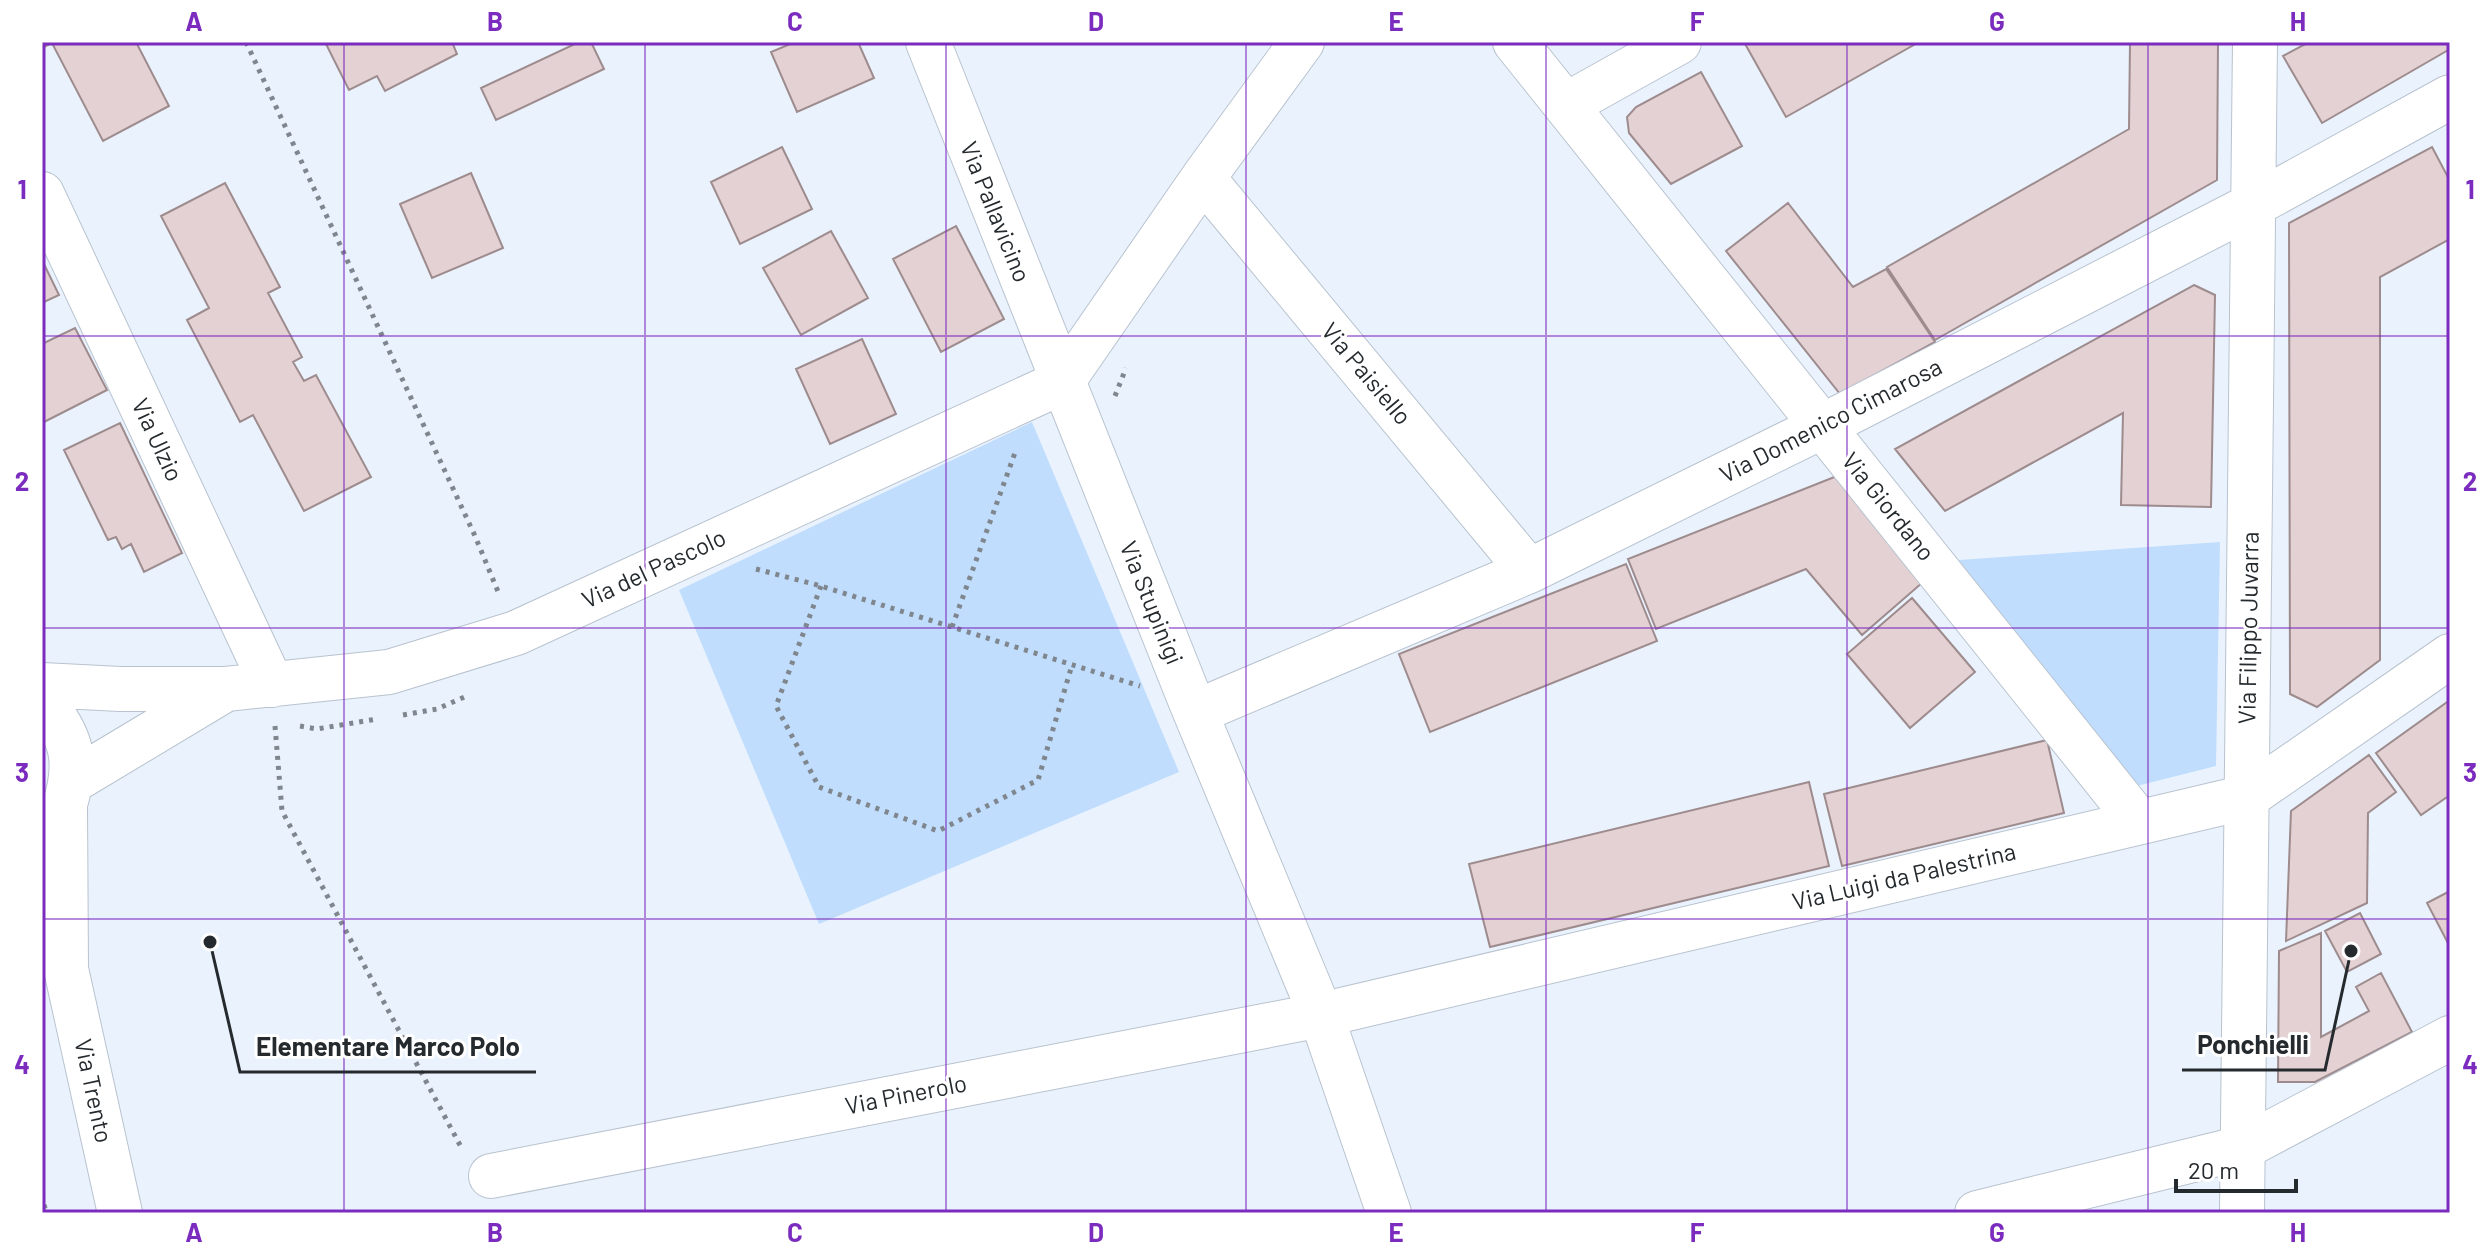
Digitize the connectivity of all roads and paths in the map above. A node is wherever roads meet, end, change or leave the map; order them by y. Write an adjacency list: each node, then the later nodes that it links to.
1 (246, 42): 18 (path)
2 (928, 42): 12 (street, Via Pallavicino)
3 (1302, 42): 9 (street)
4 (1515, 42): 8 (street, Via Giordano)
5 (1679, 42): 8 (street)
6 (2255, 42): 11 (street, Via Filippo Juvarra)
7 (2450, 97): 11 (street, Via Domenico Cimarosa)
8 (1566, 105): 13 (street, Via Giordano)
9 (1203, 178): 12 (street); 15 (street, Via Paisiello)
10 (42, 194): 22 (street, Via Ulzio)
11 (2253, 205): 13 (street, Via Domenico Cimarosa); 26 (street, Via Filippo Juvarra)
12 (1049, 387): 17 (path); 18 (street, Via del Pascolo); 25 (street, Via Stupinigi)
13 (1823, 426): 15 (street, Via Domenico Cimarosa); 28 (street, Via Giordano)
14 (750, 568): 16 (path)
15 (1529, 571): 25 (street, Via Domenico Cimarosa)
16 (821, 586): 17 (path); 20 (path)
17 (952, 627): 20 (path)
18 (516, 633): 22 (street, Via del Pascolo)
19 (2450, 656): 26 (street, Via Luigi da Palestrina)
20 (1072, 665): 25 (path)
21 (42, 685): 23 (street, Via del Pascolo)
22 (272, 685): 23 (street, Via del Pascolo); 34 (path)
23 (226, 689): 27 (street, Via del Pascolo)
24 (42, 700): 27 (street, Via Trento)
25 (1194, 707): 31 (street, Via Stupinigi)
26 (2247, 797): 28 (street, Via Luigi da Palestrina); 33 (street, Via Filippo Juvarra)
27 (59, 804): 30 (street, Via Trento)
28 (2139, 822): 31 (street, Via Luigi da Palestrina)
29 (42, 927): 30 (street, Via Trento)
30 (66, 969): 37 (street, Via Trento)
31 (1321, 1015): 34 (street, Via Pinerolo); 38 (street, Via Stupinigi)
32 (2450, 1038): 33 (street)
33 (2242, 1148): 39 (street); 40 (street, Via Filippo Juvarra)
34 (477, 1164)
35 (42, 1195): 36 (path)
36 (46, 1213)
37 (120, 1213)
38 (1389, 1213)
39 (1977, 1213)
40 (2242, 1213)

